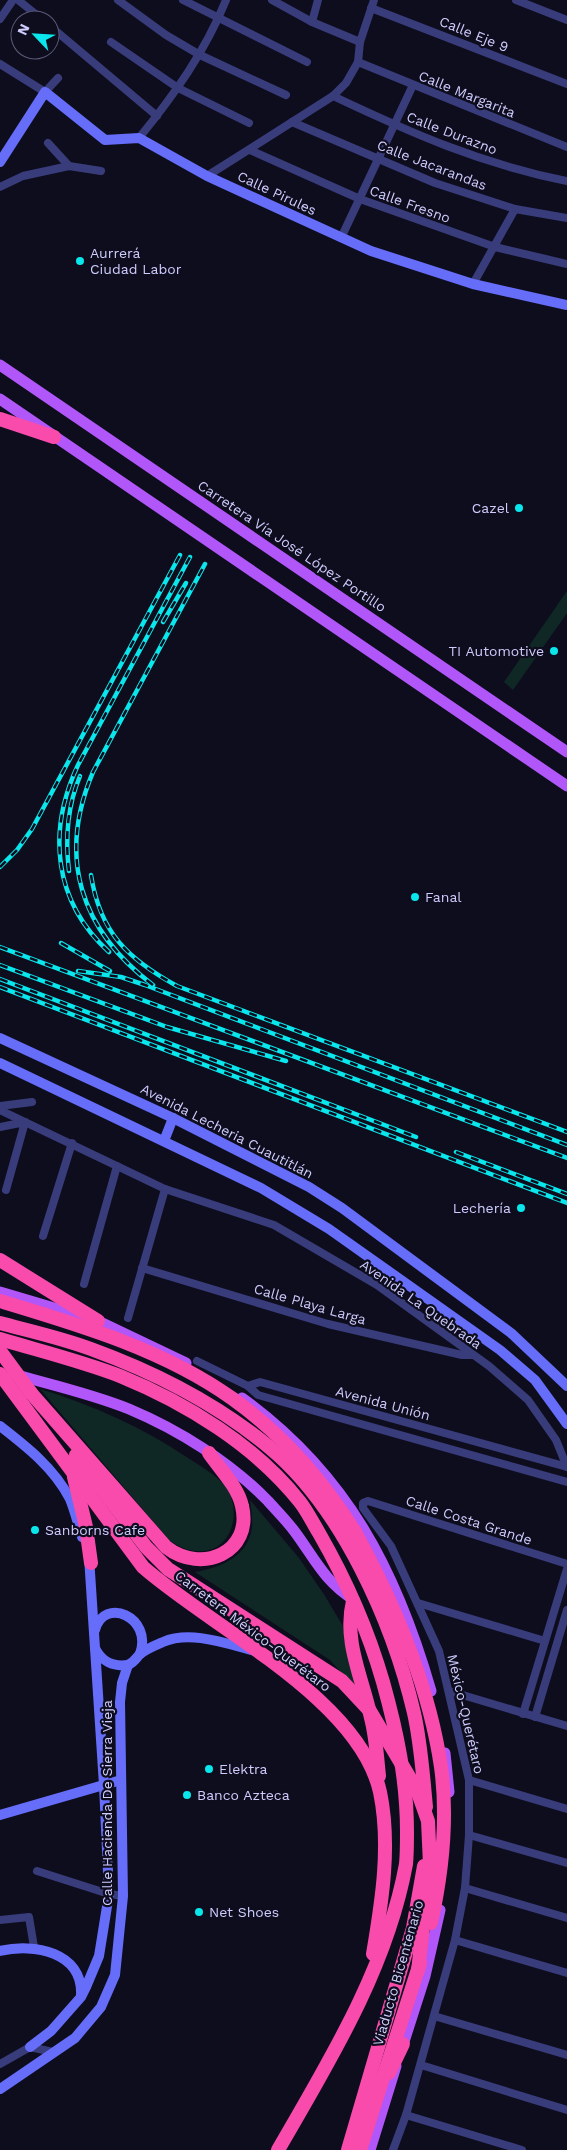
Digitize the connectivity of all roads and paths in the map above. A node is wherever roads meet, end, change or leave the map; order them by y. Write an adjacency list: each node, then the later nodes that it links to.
1 (14, 0): 12 (street)
2 (18, 0): 10 (street)
3 (118, 0): 18 (street)
4 (183, 0): 11 (street)
5 (226, 0): 11 (street)
6 (272, 0): 14 (street)
7 (318, 0): 14 (street)
8 (516, 0): 13 (street)
9 (373, 4): 17 (street); 23 (street, Calle Eje 9)
10 (30, 10)
11 (219, 18): 18 (street); 19 (street)
12 (0, 19)
13 (567, 20)
14 (312, 22): 17 (street)
15 (60, 34): 29 (street)
16 (112, 42): 25 (street)
17 (360, 42): 20 (street)
18 (200, 55): 25 (street); 27 (street)
19 (307, 62)
20 (358, 62): 24 (street, Calle Margarita); 28 (street)
21 (0, 64): 26 (street)
22 (58, 78): 26 (street)
23 (567, 84)
24 (413, 85): 32 (street); 35 (street, Calle Margarita)
25 (178, 88): 29 (street); 31 (street)
26 (45, 92): 33 (main road); 38 (main road)
27 (286, 95)
28 (333, 96): 30 (street); 32 (street, Calle Durazno)
29 (157, 116): 33 (street)
30 (292, 122): 36 (street); 37 (street, Calle Jacarandas)
31 (249, 123)
32 (395, 125): 37 (street); 42 (street, Calle Durazno)
33 (139, 138): 41 (main road, Calle Pirules)
34 (48, 144): 39 (street)
35 (567, 147)
36 (250, 150): 41 (street); 44 (street, Calle Fresno)
37 (378, 158): 44 (street); 45 (street, Calle Jacarandas)
38 (0, 162)
39 (69, 166): 40 (street); 43 (street)
40 (101, 171)
41 (206, 176): 47 (main road, Calle Pirules)
42 (567, 181)
43 (0, 187)
44 (360, 199): 47 (street); 48 (street, Calle Fresno)
45 (515, 209): 46 (street, Calle Jacarandas); 48 (street)
46 (567, 218)
47 (341, 238): 50 (main road, Calle Pirules)
48 (495, 247): 49 (street, Calle Fresno); 50 (street)
49 (567, 264)
50 (473, 284): 51 (main road, Calle Pirules)
51 (567, 305)
52 (0, 365): 56 (main road, Carretera Vía José López Portillo)
53 (0, 399): 55 (main road)
54 (0, 419): 55 (highway)
55 (54, 437): 57 (main road)
56 (567, 752)
57 (567, 786)
58 (0, 1038): 62 (main road, Avenida Lecheria Cuautitlán)
59 (0, 1063): 65 (main road)
60 (32, 1102): 61 (street)
61 (0, 1108): 63 (street, Avenida La Quebrada)
62 (173, 1118): 65 (main road); 86 (main road, Avenida Lecheria Cuautitlán)
63 (25, 1122): 64 (street); 66 (street, Avenida La Quebrada); 69 (street)
64 (0, 1127)
65 (164, 1141): 88 (main road)
66 (72, 1143): 67 (street, Avenida La Quebrada); 70 (street)
67 (117, 1166): 68 (street, Avenida La Quebrada); 73 (street)
68 (165, 1189): 72 (street); 81 (street, Avenida La Quebrada)
69 (6, 1190)
70 (43, 1236)
71 (0, 1260): 77 (highway)
72 (142, 1268): 76 (street); 81 (street, Calle Playa Larga)
73 (84, 1284)
74 (0, 1292): 77 (main road)
75 (0, 1302): 132 (highway, Viaducto Bicentenario, bridge)
76 (128, 1318)
77 (98, 1321): 137 (main road)
78 (0, 1323): 148 (highway)
79 (0, 1339): 100 (highway)
80 (0, 1350): 87 (highway, Carretera México-Querétaro, bridge)
81 (474, 1355): 93 (street, Avenida La Quebrada)
82 (197, 1361): 85 (street, Avenida Unión)
83 (0, 1369): 92 (main road)
84 (0, 1374): 90 (highway, Carretera México-Querétaro)
85 (248, 1386): 93 (street, Avenida Unión); 95 (street)
86 (567, 1386)
87 (51, 1417): 91 (highway); 92 (highway, Carretera México-Querétaro)
88 (567, 1424)
89 (0, 1426): 97 (main road, Calle Hacienda De Sierra Vieja)
90 (43, 1433): 91 (highway); 94 (highway, Carretera México-Querétaro)
91 (72, 1450): 132 (highway, bridge)
92 (210, 1453): 100 (main road)
93 (567, 1467)
94 (73, 1471): 97 (highway); 106 (highway, Carretera México-Querétaro)
95 (567, 1482)
96 (363, 1503): 98 (street, Calle Costa Grande); 101 (street, México-Querétaro)
97 (91, 1563): 103 (main road, Calle Hacienda De Sierra Vieja)
98 (567, 1564)
99 (567, 1569): 104 (street)
100 (354, 1600): 117 (highway); 134 (highway)
101 (418, 1603): 104 (street); 109 (street, México-Querétaro)
102 (567, 1610): 111 (street)
103 (94, 1635): 105 (main road, Calle Hacienda De Sierra Vieja); 107 (main road)
104 (545, 1641): 110 (street)
105 (94, 1647): 108 (main road); 115 (main road, Calle Hacienda De Sierra Vieja)
106 (258, 1652): 107 (main road, Calle Hacienda De Sierra Vieja); 117 (highway, Carretera México-Querétaro)
107 (140, 1654): 108 (main road, Calle Hacienda De Sierra Vieja)
108 (128, 1666): 113 (main road, Calle Hacienda De Sierra Vieja)
109 (449, 1691): 110 (street); 114 (street, México-Querétaro)
110 (524, 1714): 111 (street)
111 (535, 1717): 112 (street)
112 (567, 1726)
113 (121, 1780): 115 (main road); 124 (main road, Calle Hacienda De Sierra Vieja)
114 (469, 1780): 116 (street); 119 (street, México-Querétaro)
115 (104, 1785): 118 (main road); 123 (main road, Calle Hacienda De Sierra Vieja)
116 (567, 1809)
117 (383, 1813): 134 (highway, Carretera México-Querétaro)
118 (0, 1816)
119 (469, 1835): 120 (street); 122 (street, México-Querétaro)
120 (567, 1863)
121 (37, 1871): 123 (street)
122 (465, 1888): 125 (street); 127 (street, México-Querétaro)
123 (109, 1894): 124 (street); 130 (main road, Calle Hacienda De Sierra Vieja)
124 (123, 1896): 139 (main road, Calle Hacienda De Sierra Vieja)
125 (567, 1918)
126 (0, 1920): 128 (street)
127 (455, 1940): 133 (street); 136 (street, México-Querétaro)
128 (34, 1947): 129 (main road); 131 (main road)
129 (0, 1951)
130 (99, 1956): 131 (main road); 135 (main road, Calle Hacienda De Sierra Vieja)
131 (71, 1965): 135 (main road)
132 (418, 1970): 149 (highway, Viaducto Bicentenario, bridge)
133 (567, 1973)
134 (368, 1981): 147 (highway)
135 (81, 1997): 138 (main road, Calle Hacienda De Sierra Vieja)
136 (434, 2016): 140 (street); 142 (street, México-Querétaro)
137 (404, 2044): 144 (main road); 148 (highway)
138 (30, 2046): 139 (street); 141 (street, Calle Hacienda De Sierra Vieja)
139 (53, 2052): 143 (main road, Calle Hacienda De Sierra Vieja)
140 (567, 2055)
141 (0, 2064)
142 (421, 2065): 145 (street); 146 (street, México-Querétaro)
143 (0, 2089)
144 (388, 2093): 150 (main road); 151 (main road)
145 (567, 2110)
146 (406, 2115): 152 (street, México-Querétaro); 153 (street)
147 (278, 2150)
148 (350, 2150)
149 (360, 2150)
150 (370, 2150)
151 (378, 2150)
152 (393, 2150)
153 (522, 2150)

